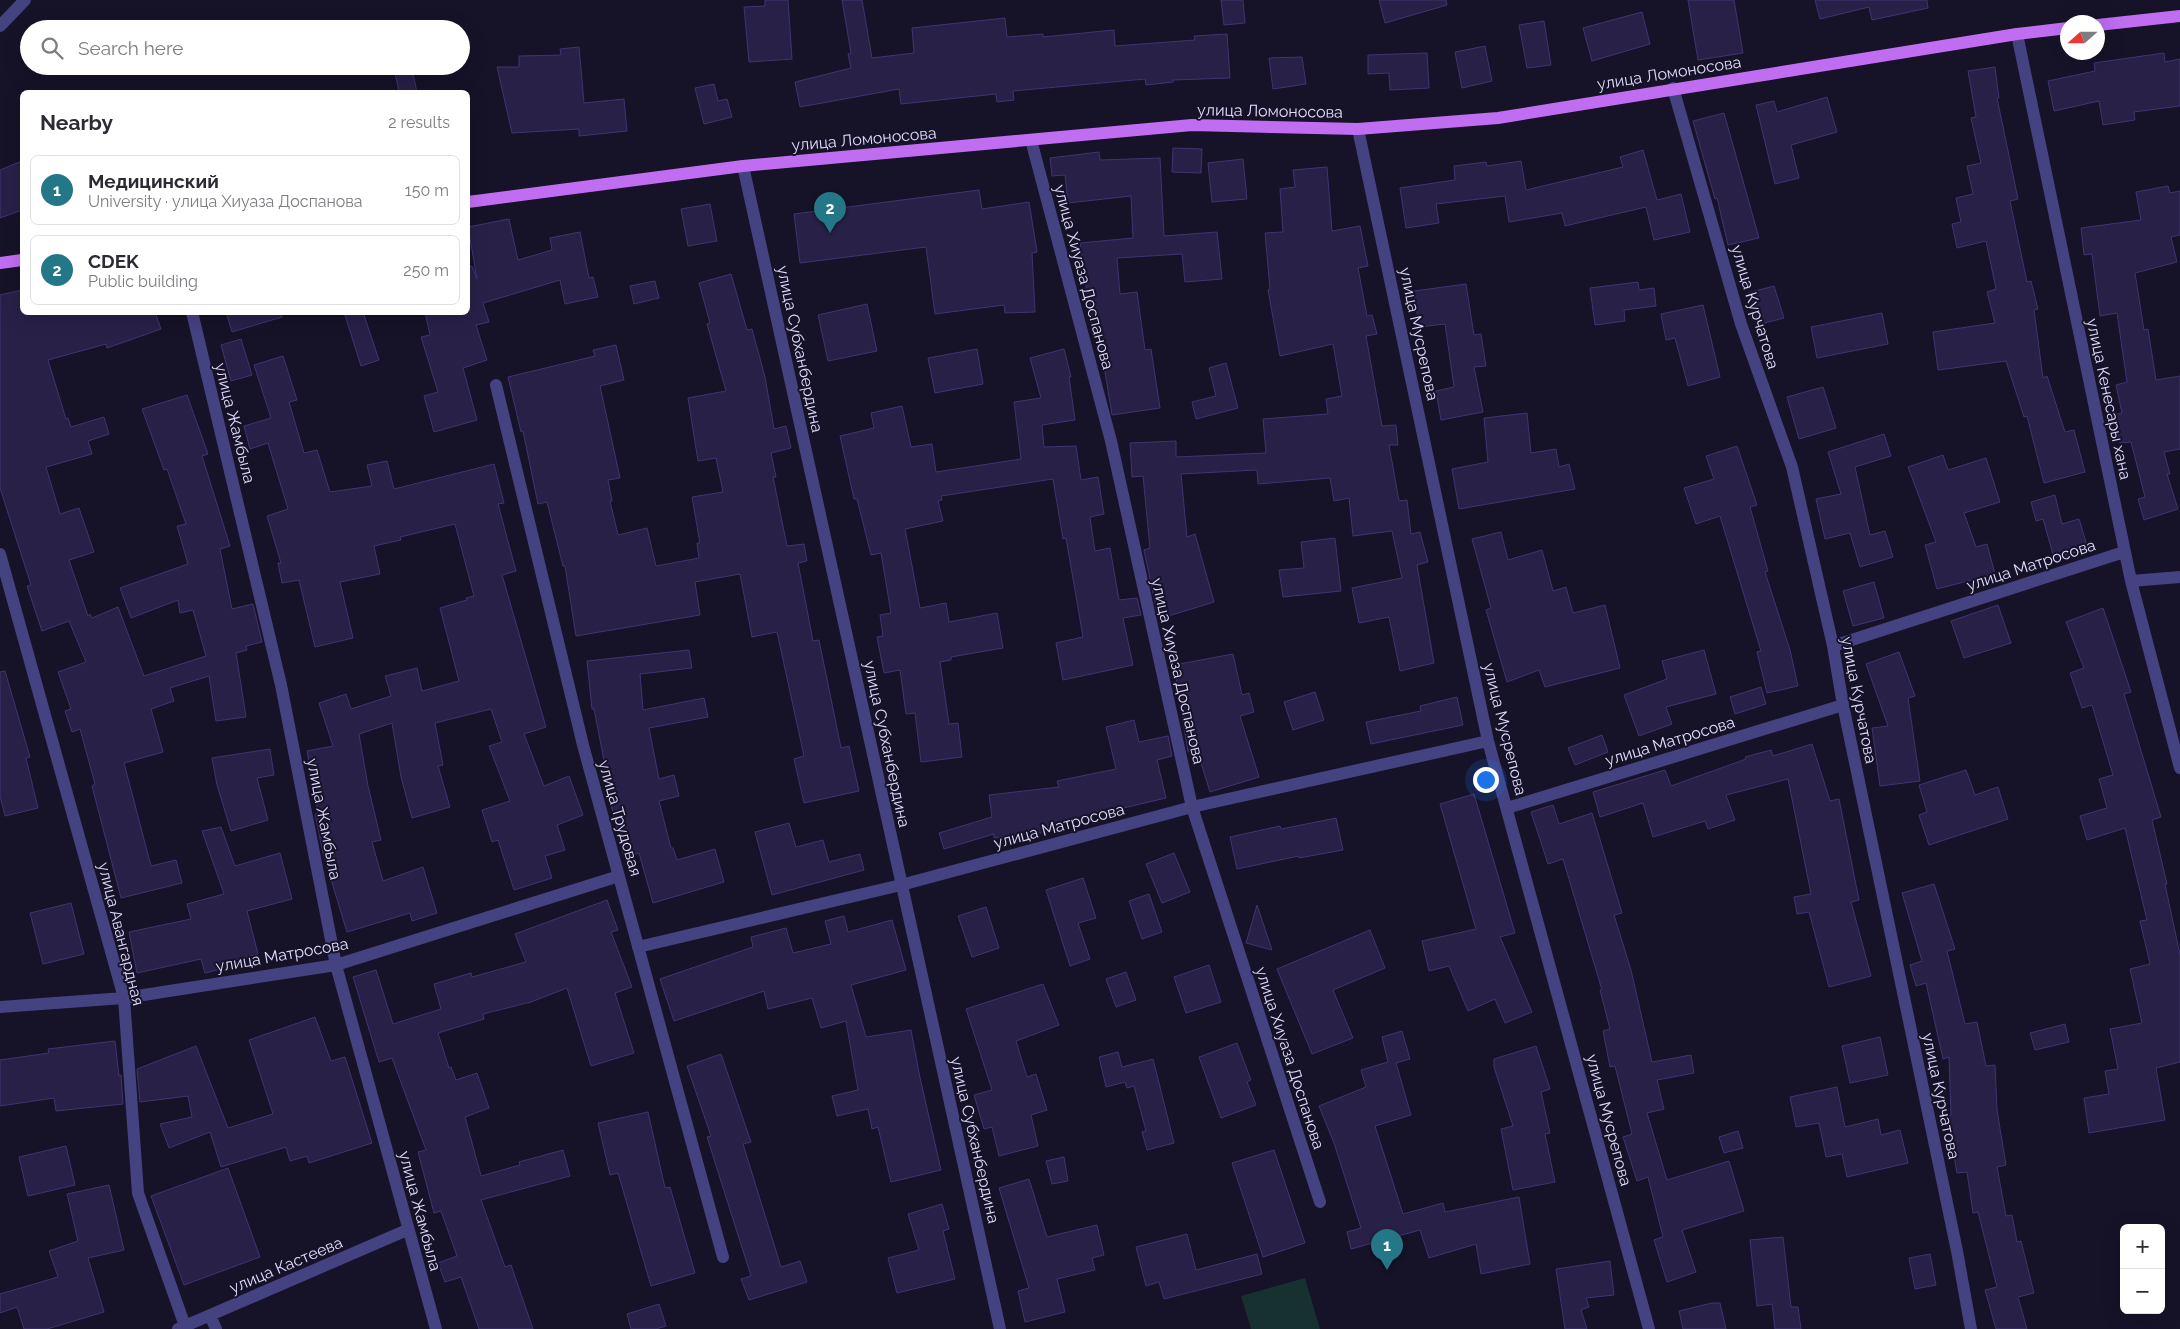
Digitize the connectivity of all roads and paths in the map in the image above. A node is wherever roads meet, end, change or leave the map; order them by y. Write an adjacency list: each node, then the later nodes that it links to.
1 (25, 0): 4 (street)
2 (2180, 16): 3 (main road)
3 (2105, 24)
4 (0, 26)
5 (2060, 29): 6 (main road, улица Ломоносова)
6 (2017, 34): 7 (main road, улица Ломоносова); 16 (street, улица Кенесары хана)
7 (1673, 88): 8 (main road, улица Ломоносова); 20 (street, улица Курчатова)
8 (1358, 130): 9 (main road, улица Ломоносова); 22 (street, улица Мусрепова)
9 (1030, 140): 10 (main road, улица Ломоносова); 24 (street, улица Хиуаза Доспанова)
10 (743, 166): 11 (main road, улица Ломоносова); 27 (street, улица Субханбердина)
11 (470, 202)
12 (20, 260): 13 (main road)
13 (0, 263)
14 (193, 315): 29 (street, улица Жамбыла)
15 (496, 385): 26 (street, улица Трудовая)
16 (2124, 552): 19 (street, улица Кенесары хана); 20 (street, улица Матросова)
17 (0, 554): 30 (street, улица Авангардная)
18 (2180, 578): 19 (street)
19 (2131, 581): 23 (street, улица Кенесары хана)
20 (1833, 646): 21 (street, улица Курчатова)
21 (1843, 705): 25 (street, улица Матросова); 41 (street, улица Курчатова)
22 (1488, 741): 24 (street, улица Матросова); 25 (street, улица Мусрепова)
23 (2180, 768)
24 (1192, 807): 27 (street, улица Матросова); 32 (street, улица Хиуаза Доспанова)
25 (1507, 808): 40 (street, улица Мусрепова)
26 (619, 876): 28 (street, улица Трудовая); 29 (street, улица Матросова)
27 (901, 885): 28 (street, улица Матросова); 39 (street, улица Субханбердина)
28 (638, 947): 34 (street, улица Трудовая)
29 (336, 965): 30 (street, улица Матросова); 33 (street, улица Жамбыла)
30 (124, 998): 31 (street, улица Матросова); 36 (street, улица Авангардная)
31 (0, 1007)
32 (1320, 1202)
33 (408, 1230): 35 (street, улица Кастеева); 38 (street, улица Жамбыла)
34 (723, 1257)
35 (210, 1315): 36 (street, улица Кастеева); 37 (street)
36 (182, 1327)
37 (216, 1329)
38 (436, 1329)
39 (1000, 1329)
40 (1649, 1329)
41 (1970, 1329)

